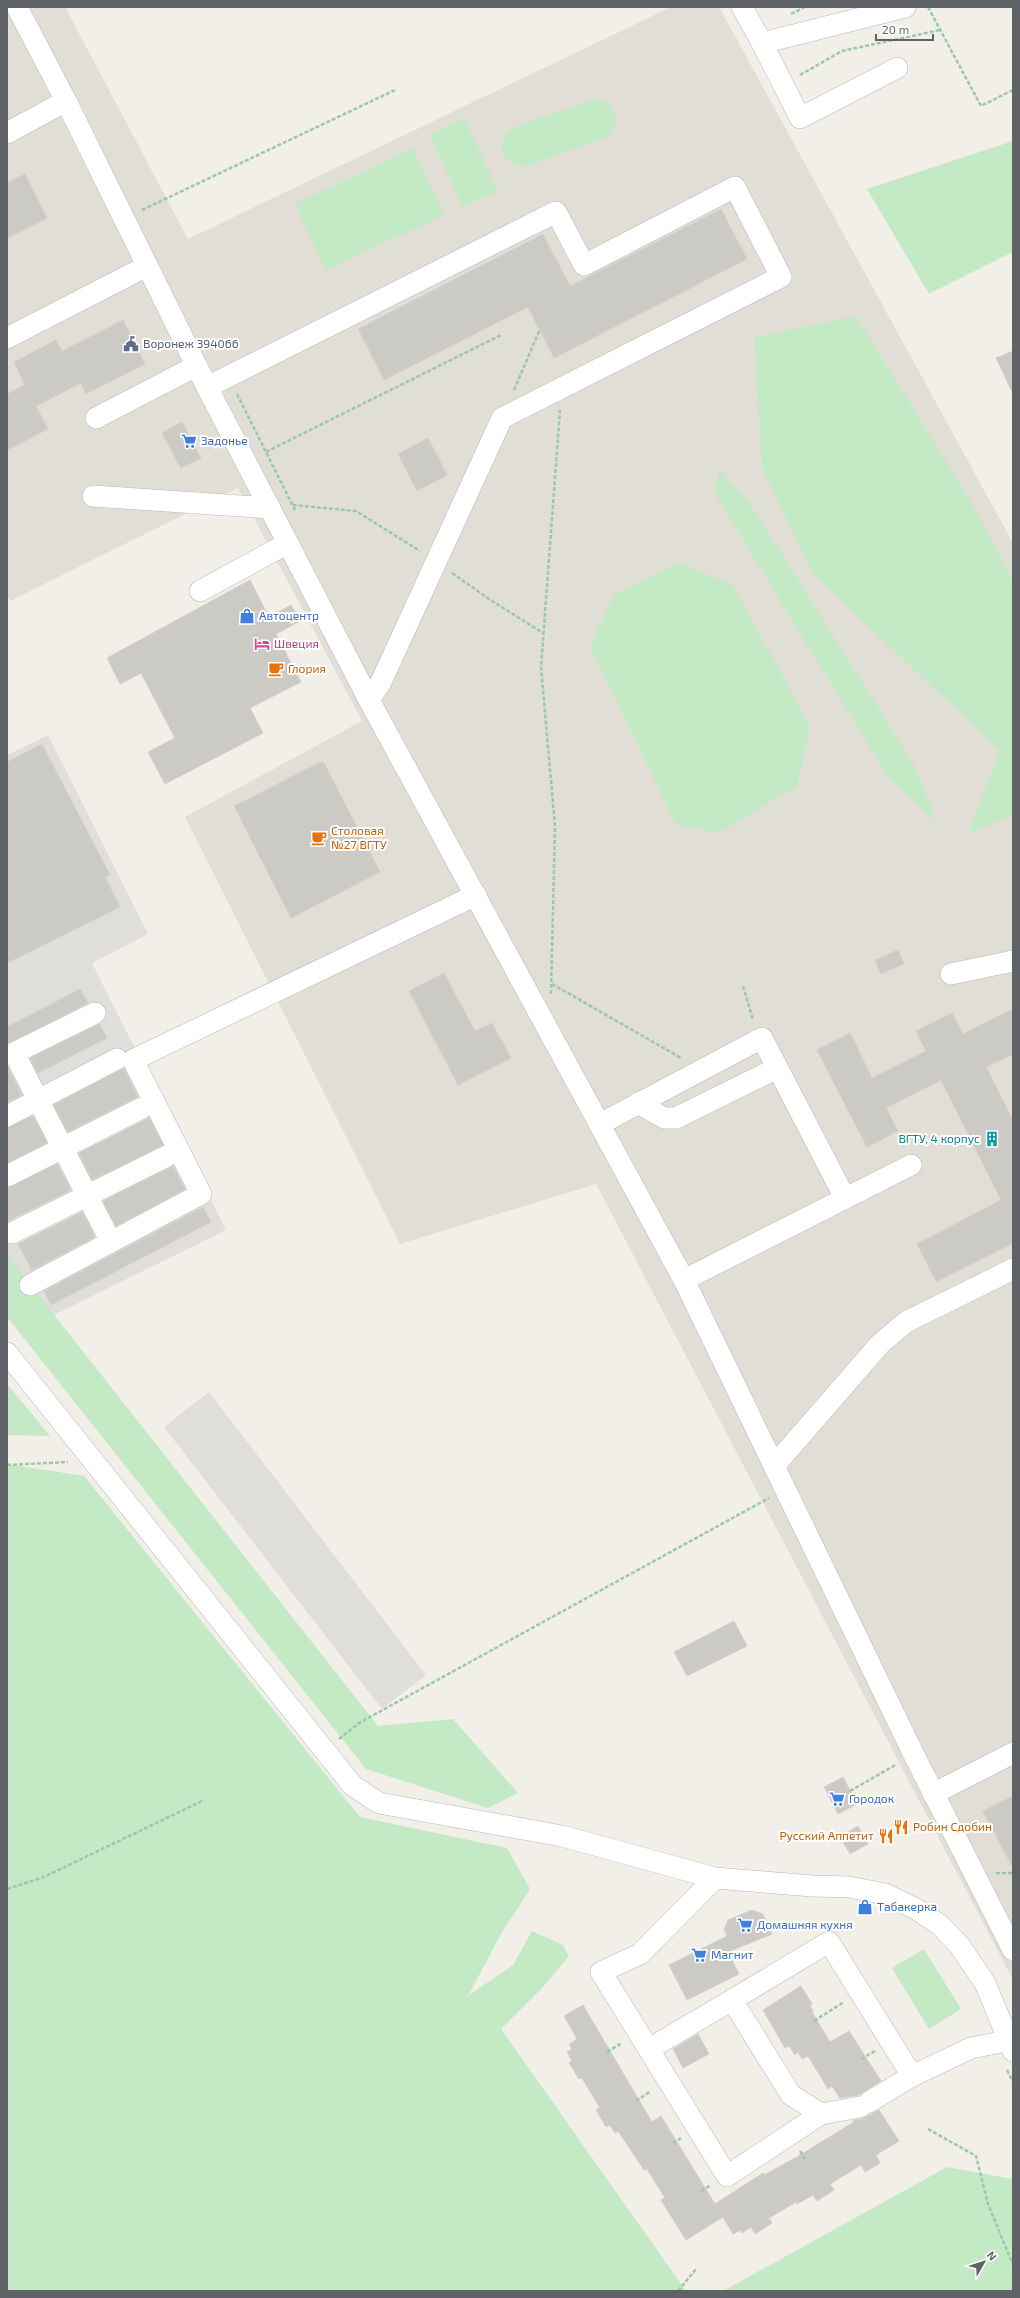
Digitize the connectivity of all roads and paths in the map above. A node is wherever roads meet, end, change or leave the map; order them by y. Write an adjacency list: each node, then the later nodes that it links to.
1 (17, 7): 11 (street)
2 (742, 7): 6 (street)
3 (905, 7): 6 (street)
4 (928, 7): 5 (path)
5 (940, 30): 8 (path); 10 (path)
6 (762, 43): 7 (street)
7 (896, 68)
8 (799, 76)
9 (395, 90): 13 (path)
10 (1013, 90)
11 (66, 101): 12 (street); 13 (street)
12 (7, 133)
13 (124, 219): 14 (street)
14 (147, 266): 17 (street); 18 (street)
15 (540, 329): 22 (path)
16 (501, 335): 23 (path)
17 (7, 338)
18 (196, 366): 19 (street); 21 (street)
19 (207, 387): 20 (street); 23 (street)
20 (562, 387): 22 (street); 29 (path)
21 (96, 418)
22 (502, 418): 27 (street)
23 (246, 463): 25 (street)
24 (93, 496): 25 (street)
25 (270, 508): 26 (street); 27 (path)
26 (288, 543): 28 (street); 30 (street)
27 (436, 562): 29 (path); 30 (street)
28 (200, 591)
29 (543, 633): 34 (path)
30 (369, 700): 31 (street)
31 (476, 895): 47 (street); 55 (street)
32 (1013, 961): 33 (street)
33 (952, 974)
34 (552, 984): 36 (path); 42 (path)
35 (743, 986): 38 (path)
36 (551, 994)
37 (95, 1013): 39 (street)
38 (762, 1038): 41 (street); 42 (street)
39 (11, 1055): 43 (street)
40 (117, 1059): 43 (street)
41 (777, 1068): 44 (street); 53 (street)
42 (703, 1069): 44 (street)
43 (38, 1099): 46 (street); 48 (street)
44 (638, 1103): 47 (street)
45 (142, 1108): 48 (street)
46 (7, 1116)
47 (600, 1124): 57 (street)
48 (62, 1147): 51 (street); 52 (street)
49 (167, 1156): 52 (street)
50 (912, 1165): 53 (street)
51 (7, 1176)
52 (87, 1195): 54 (street); 55 (street)
53 (845, 1198): 57 (street)
54 (12, 1233)
55 (111, 1242): 58 (street)
56 (1013, 1269): 62 (street)
57 (684, 1280): 62 (street)
58 (30, 1285)
59 (7, 1353): 60 (street)
60 (92, 1461): 61 (path); 64 (street)
61 (7, 1465)
62 (774, 1466): 63 (street)
63 (785, 1490): 64 (path); 66 (street)
64 (324, 1751): 68 (street)
65 (1013, 1753): 66 (street)
66 (933, 1794): 70 (street)
67 (204, 1800): 69 (path)
68 (715, 1878): 74 (street); 75 (street)
69 (7, 1889)
70 (1013, 1950)
71 (861, 1992): 72 (street); 73 (path); 76 (street)
72 (732, 2000): 75 (street); 77 (street)
73 (814, 2021)
74 (1010, 2046): 76 (street)
75 (649, 2049): 77 (street)
76 (912, 2076): 77 (street)
77 (821, 2114)
78 (928, 2129): 79 (path)
79 (1013, 2265)
80 (696, 2268): 81 (path)
81 (678, 2291)

